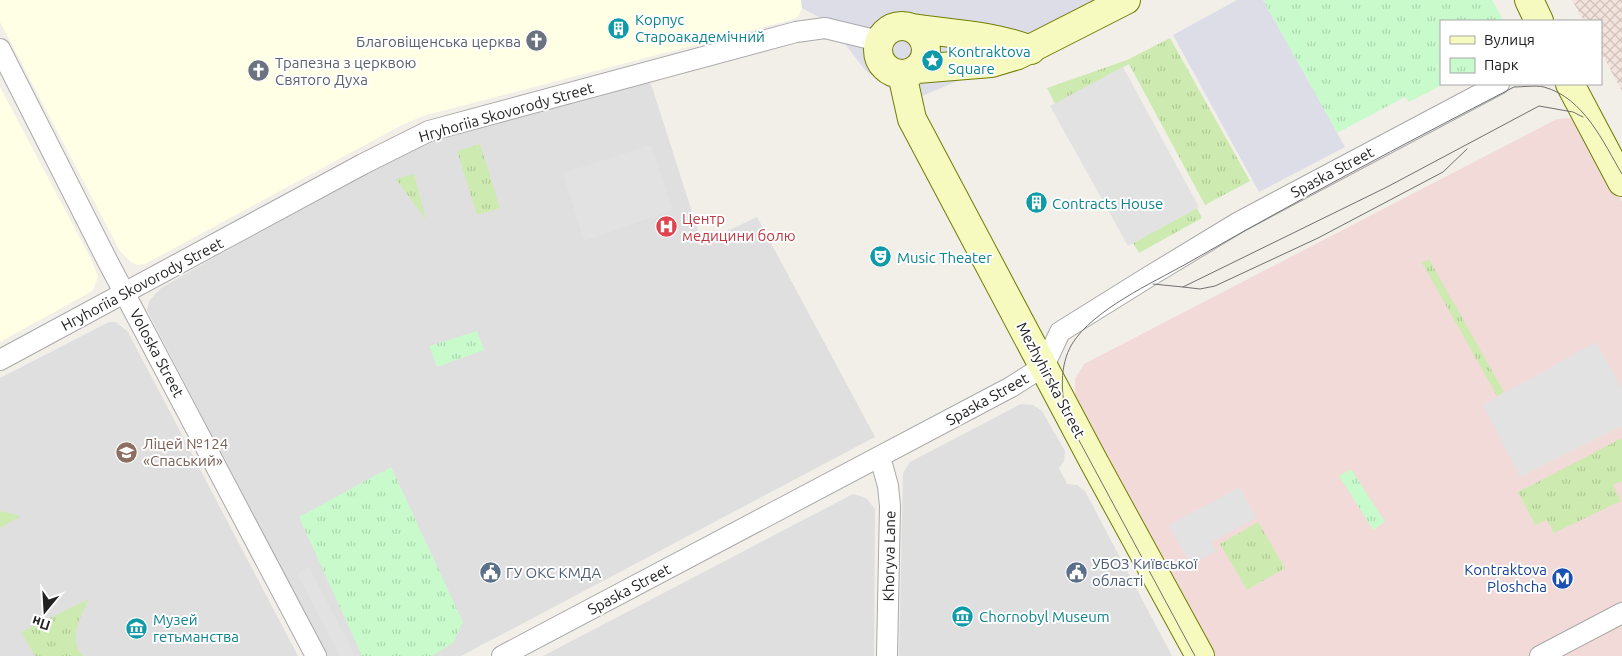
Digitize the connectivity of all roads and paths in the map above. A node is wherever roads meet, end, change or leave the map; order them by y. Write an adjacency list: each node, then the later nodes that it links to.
1 (1126, 0): 7 (street)
2 (1529, 0): 3 (street)
3 (1539, 20)
4 (912, 28): 5 (street); 7 (street); 8 (street)
5 (879, 41): 8 (street); 12 (street, Hryhoriia Skovorody Street)
6 (0, 49): 12 (street, Voloska Street)
7 (1032, 50): 8 (street)
8 (909, 72): 14 (street, Mezhyhirska Street)
9 (1497, 85): 14 (street, Spaska Street)
10 (1571, 85): 11 (street)
11 (1622, 182)
12 (125, 292): 13 (street, Hryhoriia Skovorody Street); 17 (street, Voloska Street)
13 (0, 360)
14 (1044, 366): 15 (street, Spaska Street); 20 (street, Mezhyhirska Street)
15 (880, 457): 18 (street, Spaska Street); 19 (street, Khoryva Lane)
16 (1622, 613): 21 (street)
17 (316, 656)
18 (502, 656)
19 (887, 656)
20 (1200, 656)
21 (1540, 656)

